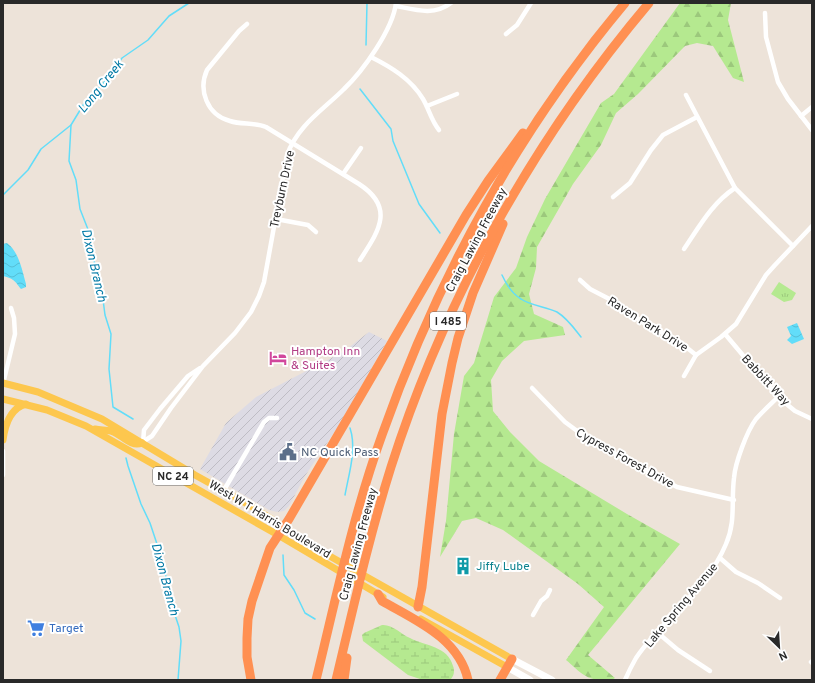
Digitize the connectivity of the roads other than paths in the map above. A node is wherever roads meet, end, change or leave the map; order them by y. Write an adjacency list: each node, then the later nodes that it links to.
1 (451, 3): 5 (street)
2 (531, 3): 8 (street)
3 (625, 3): 14 (highway, Craig Lawing Freeway / I 485)
4 (649, 3): 22 (highway, Craig Lawing Freeway / I 485)
5 (396, 4): 9 (street, Treyburn Drive)
6 (765, 13): 15 (street)
7 (247, 24): 19 (street)
8 (506, 34)
9 (371, 57): 12 (street); 19 (street, Treyburn Drive)
10 (457, 94): 12 (street)
11 (686, 95): 16 (street)
12 (427, 106): 17 (street)
13 (812, 107): 15 (street)
14 (545, 108): 51 (highway); 64 (highway, Craig Lawing Freeway / I 485)
15 (801, 116): 18 (street)
16 (697, 117): 23 (street); 24 (street)
17 (439, 130)
18 (812, 130)
19 (292, 144): 21 (street); 25 (street, Treyburn Drive)
20 (361, 148): 21 (street)
21 (343, 174): 30 (street)
22 (526, 174): 57 (highway); 60 (highway, Craig Lawing Freeway / I 485)
23 (734, 188): 28 (street); 29 (street)
24 (614, 197)
25 (276, 219): 27 (street); 35 (street, Treyburn Drive)
26 (812, 226): 28 (street)
27 (316, 232)
28 (793, 246): 33 (street)
29 (684, 249)
30 (360, 260)
31 (580, 280): 34 (street, Raven Park Drive)
32 (11, 308): 37 (street)
33 (725, 334): 34 (street); 39 (street, Babbitt Way)
34 (696, 355): 36 (street)
35 (203, 366): 46 (street, Treyburn Drive); 46 (street, Treyburn Drive)
36 (684, 376)
37 (3, 384): 46 (main road, West W T Harris Boulevard / NC 24)
38 (532, 388): 50 (street, Cypress Forest Drive)
39 (778, 397): 43 (street, Babbitt Way); 50 (street, Lake Spring Avenue)
40 (3, 399): 41 (main road, West W T Harris Boulevard / NC 24)
41 (27, 404): 44 (main road, West W T Harris Boulevard / NC 24); 45 (main road)
42 (277, 418): 49 (street)
43 (812, 419)
44 (91, 429): 46 (main road); 52 (main road, West W T Harris Boulevard / NC 24)
45 (3, 440)
46 (143, 442): 49 (main road, West W T Harris Boulevard / NC 24)
47 (3, 451): 48 (street)
48 (3, 475)
49 (224, 490): 51 (main road, West W T Harris Boulevard / NC 24)
50 (734, 500): 53 (street, Lake Spring Avenue)
51 (284, 526): 52 (highway); 54 (main road, West W T Harris Boulevard / NC 24)
52 (278, 536): 54 (main road, West W T Harris Boulevard / NC 24); 63 (highway)
53 (720, 558): 56 (street); 59 (street, Lake Spring Avenue)
54 (379, 590): 57 (main road, West W T Harris Boulevard); 61 (main road, West W T Harris Boulevard); 67 (highway)
55 (550, 590): 58 (street)
56 (780, 598)
57 (418, 607): 61 (main road, West W T Harris Boulevard)
58 (533, 616)
59 (658, 632): 62 (street); 71 (street, Lake Spring Avenue)
60 (347, 637): 65 (highway, Craig Lawing Freeway / I 485); 66 (highway)
61 (509, 663): 68 (highway); 69 (main road, West W T Harris Boulevard); 70 (main road, West W T Harris Boulevard)
62 (710, 670)
63 (251, 680)
64 (316, 680)
65 (336, 680)
66 (344, 680)
67 (468, 680)
68 (500, 680)
69 (530, 680)
70 (552, 680)
71 (625, 680)

